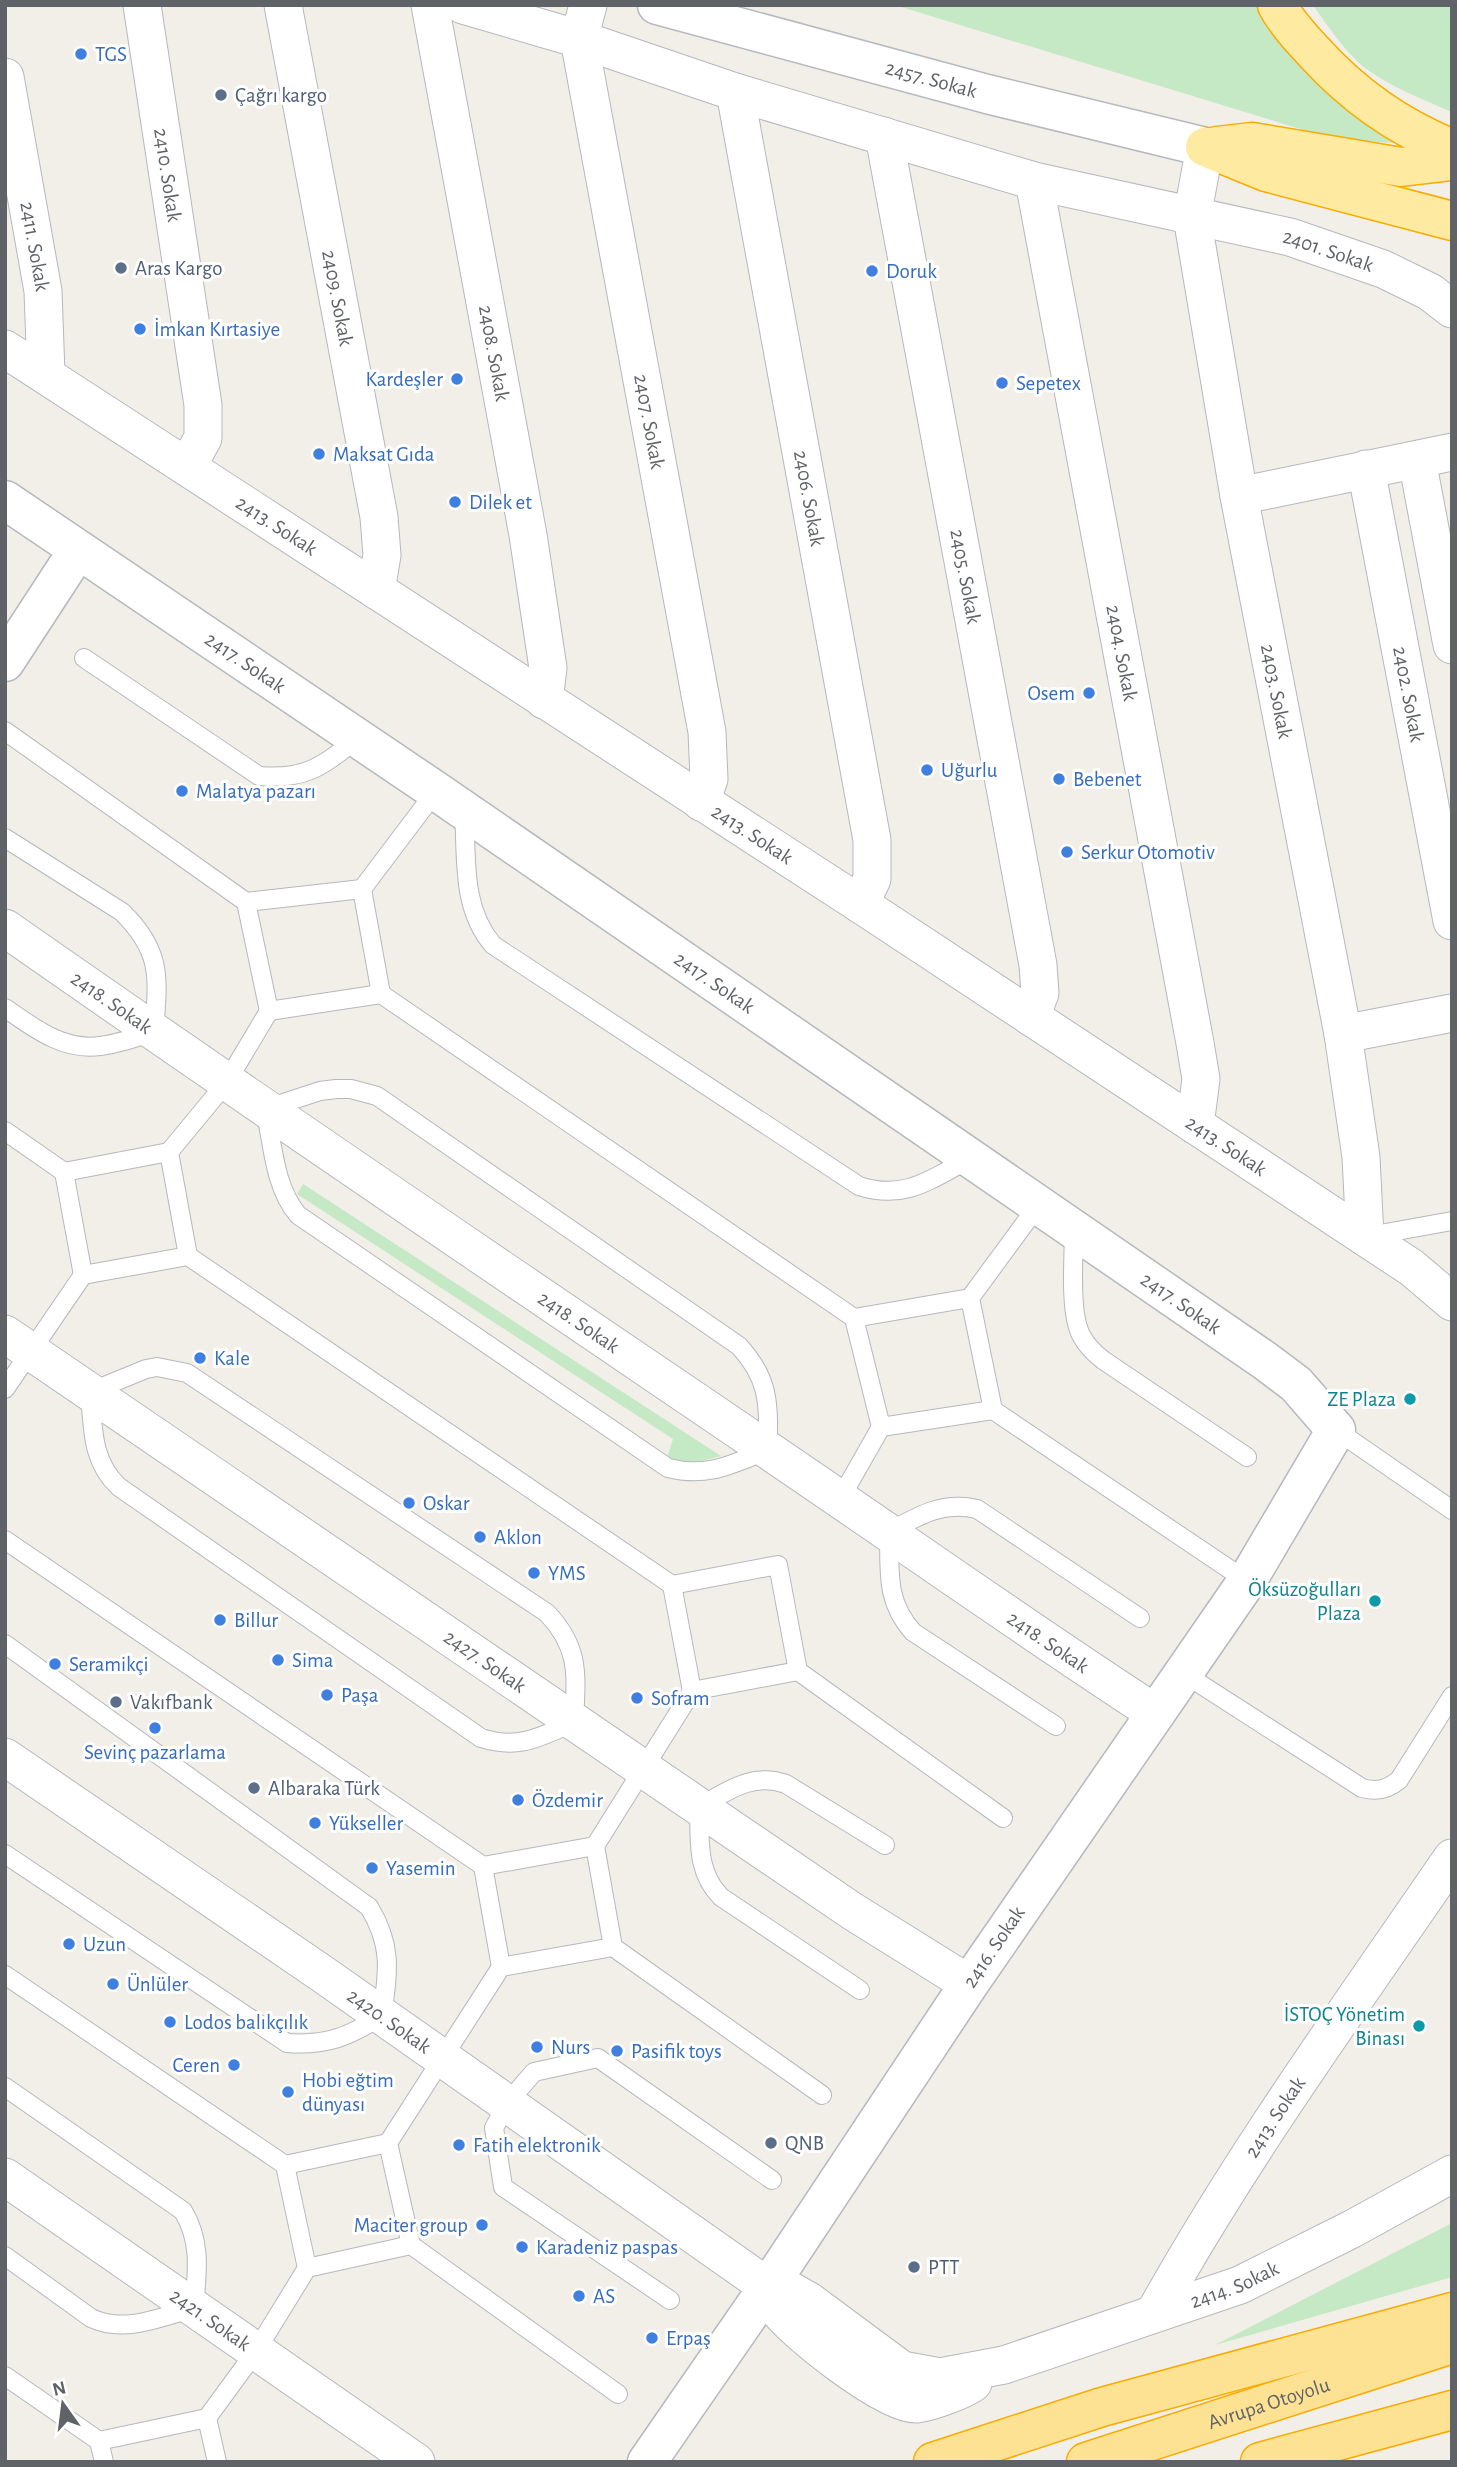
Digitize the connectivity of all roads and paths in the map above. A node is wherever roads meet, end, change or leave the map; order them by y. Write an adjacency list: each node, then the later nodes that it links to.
1 (142, 5): 22 (street, 2410. Sokak)
2 (283, 5): 27 (street, 2409. Sokak)
3 (430, 5): 31 (street, 2408. Sokak)
4 (463, 5): 7 (street, 2401. Sokak)
5 (657, 5): 11 (street, 2457. Sokak)
6 (1277, 5): 12 (highway)
7 (584, 22): 9 (street, 2401. Sokak); 35 (street, 2407. Sokak)
8 (5, 77): 19 (street, 2411. Sokak)
9 (735, 92): 10 (street, 2401. Sokak); 39 (street, 2406. Sokak)
10 (884, 136): 14 (street, 2401. Sokak); 46 (street, 2405. Sokak)
11 (1205, 147): 13 (highway); 15 (street, 2403. Sokak); 16 (highway)
12 (1452, 149)
13 (1452, 161)
14 (1034, 181): 15 (street, 2401. Sokak); 51 (street, 2404. Sokak)
15 (1192, 217): 17 (street, 2401. Sokak); 24 (street, 2403. Sokak)
16 (1452, 221)
17 (1452, 309)
18 (5, 349): 19 (street, 2413. Sokak)
19 (46, 374): 22 (street, 2413. Sokak)
20 (1452, 452): 21 (street)
21 (1417, 460): 23 (street); 28 (street)
22 (187, 467): 27 (street, 2413. Sokak)
23 (1366, 469): 24 (street); 40 (street, 2402. Sokak)
24 (1239, 496): 48 (street, 2403. Sokak)
25 (5, 500): 26 (street, 2417. Sokak)
26 (78, 550): 30 (street); 33 (street, 2417. Sokak)
27 (376, 590): 31 (street, 2413. Sokak)
28 (1452, 645)
29 (84, 658): 33 (lane)
30 (5, 662)
31 (544, 700): 35 (street, 2413. Sokak)
32 (5, 731): 38 (lane)
33 (357, 739): 34 (street, 2417. Sokak)
34 (450, 801): 37 (lane); 54 (street, 2417. Sokak); 54 (lane)
35 (701, 802): 39 (street, 2413. Sokak)
36 (5, 838): 47 (lane)
37 (362, 889): 38 (lane); 42 (lane)
38 (246, 902): 44 (lane)
39 (860, 904): 46 (street, 2413. Sokak)
40 (1452, 921)
41 (5, 928): 47 (street, 2418. Sokak)
42 (381, 994): 44 (lane); 64 (lane)
43 (5, 1008): 47 (lane)
44 (269, 1012): 49 (lane)
45 (1452, 1013): 48 (street)
46 (1031, 1017): 51 (street, 2413. Sokak)
47 (154, 1032): 49 (street, 2418. Sokak)
48 (1343, 1034): 59 (street, 2403. Sokak)
49 (226, 1083): 50 (street, 2418. Sokak); 53 (lane)
50 (265, 1109): 71 (street, 2418. Sokak); 71 (lane); 71 (lane)
51 (1195, 1125): 59 (street, 2413. Sokak)
52 (5, 1131): 55 (lane)
53 (169, 1152): 55 (lane); 60 (lane)
54 (971, 1158): 56 (street, 2417. Sokak)
55 (64, 1171): 61 (lane)
56 (1039, 1204): 58 (street, 2417. Sokak); 62 (lane)
57 (1452, 1221): 59 (lane)
58 (1074, 1229): 70 (street, 2417. Sokak); 72 (lane)
59 (1364, 1237): 63 (street, 2413. Sokak)
60 (188, 1256): 61 (lane); 78 (lane)
61 (83, 1275): 65 (lane)
62 (970, 1298): 64 (lane); 68 (lane)
63 (1452, 1302)
64 (854, 1318): 69 (lane)
65 (18, 1343): 66 (lane); 67 (street, 2427. Sokak)
66 (5, 1389)
67 (90, 1392): 86 (street, 2427. Sokak); 86 (lane); 86 (lane)
68 (993, 1410): 69 (lane); 77 (lane)
69 (881, 1427): 73 (lane)
70 (1336, 1430): 74 (lane); 77 (street, 2416. Sokak)
71 (768, 1450): 73 (street, 2418. Sokak)
72 (1247, 1457)
73 (840, 1499): 75 (street, 2418. Sokak)
74 (1452, 1510)
75 (889, 1532): 79 (lane); 85 (street, 2418. Sokak); 87 (lane)
76 (5, 1540): 96 (lane)
77 (1247, 1581): 82 (street, 2416. Sokak)
78 (672, 1585): 81 (lane); 83 (lane)
79 (1140, 1618)
80 (5, 1644): 102 (lane)
81 (798, 1671): 83 (lane); 91 (lane)
82 (1183, 1673): 84 (lane); 85 (street, 2416. Sokak)
83 (692, 1691): 89 (lane)
84 (1452, 1696)
85 (1155, 1713): 100 (street, 2416. Sokak)
86 (574, 1722): 89 (street, 2427. Sokak)
87 (1056, 1726)
88 (5, 1757): 102 (street, 2420. Sokak)
89 (643, 1769): 90 (street, 2427. Sokak); 93 (lane)
90 (699, 1807): 92 (lane); 100 (street, 2427. Sokak); 101 (lane)
91 (1003, 1818)
92 (885, 1845)
93 (595, 1846): 96 (lane); 97 (lane)
94 (5, 1854): 102 (lane)
95 (1452, 1858): 118 (street, 2413. Sokak)
96 (483, 1866): 98 (lane)
97 (613, 1947): 98 (lane); 105 (lane)
98 (501, 1967): 103 (lane)
99 (5, 1975): 108 (lane)
100 (969, 1984): 115 (street, 2416. Sokak)
101 (860, 1990)
102 (382, 2016): 103 (street, 2420. Sokak)
103 (442, 2057): 106 (street, 2420. Sokak); 107 (lane)
104 (5, 2087): 117 (lane)
105 (822, 2095)
106 (506, 2103): 111 (lane); 115 (street, 2420. Sokak); 116 (lane)
107 (388, 2143): 108 (lane); 112 (lane)
108 (285, 2165): 114 (lane)
109 (1452, 2174): 118 (street, 2414. Sokak)
110 (5, 2177): 117 (street, 2421. Sokak)
111 (772, 2180)
112 (411, 2245): 114 (lane); 124 (lane)
113 (5, 2256): 117 (lane)
114 (307, 2268): 121 (lane)
115 (768, 2287): 122 (street, 2420. Sokak); 131 (street, 2416. Sokak)
116 (670, 2300)
117 (194, 2308): 121 (street, 2421. Sokak)
118 (1155, 2312): 122 (street, 2414. Sokak)
119 (1452, 2312): 132 (highway)
120 (1452, 2344): 133 (highway, Avrupa Otoyolu)
121 (256, 2351): 126 (lane); 130 (street, 2421. Sokak)
122 (1004, 2365)
123 (5, 2376): 127 (lane)
124 (618, 2394)
125 (1452, 2410): 134 (highway)
126 (207, 2418): 127 (lane); 129 (lane)
127 (99, 2441): 128 (lane)
128 (104, 2462)
129 (216, 2462)
130 (416, 2462)
131 (647, 2462)
132 (933, 2462)
133 (1086, 2462)
134 (1260, 2462)

